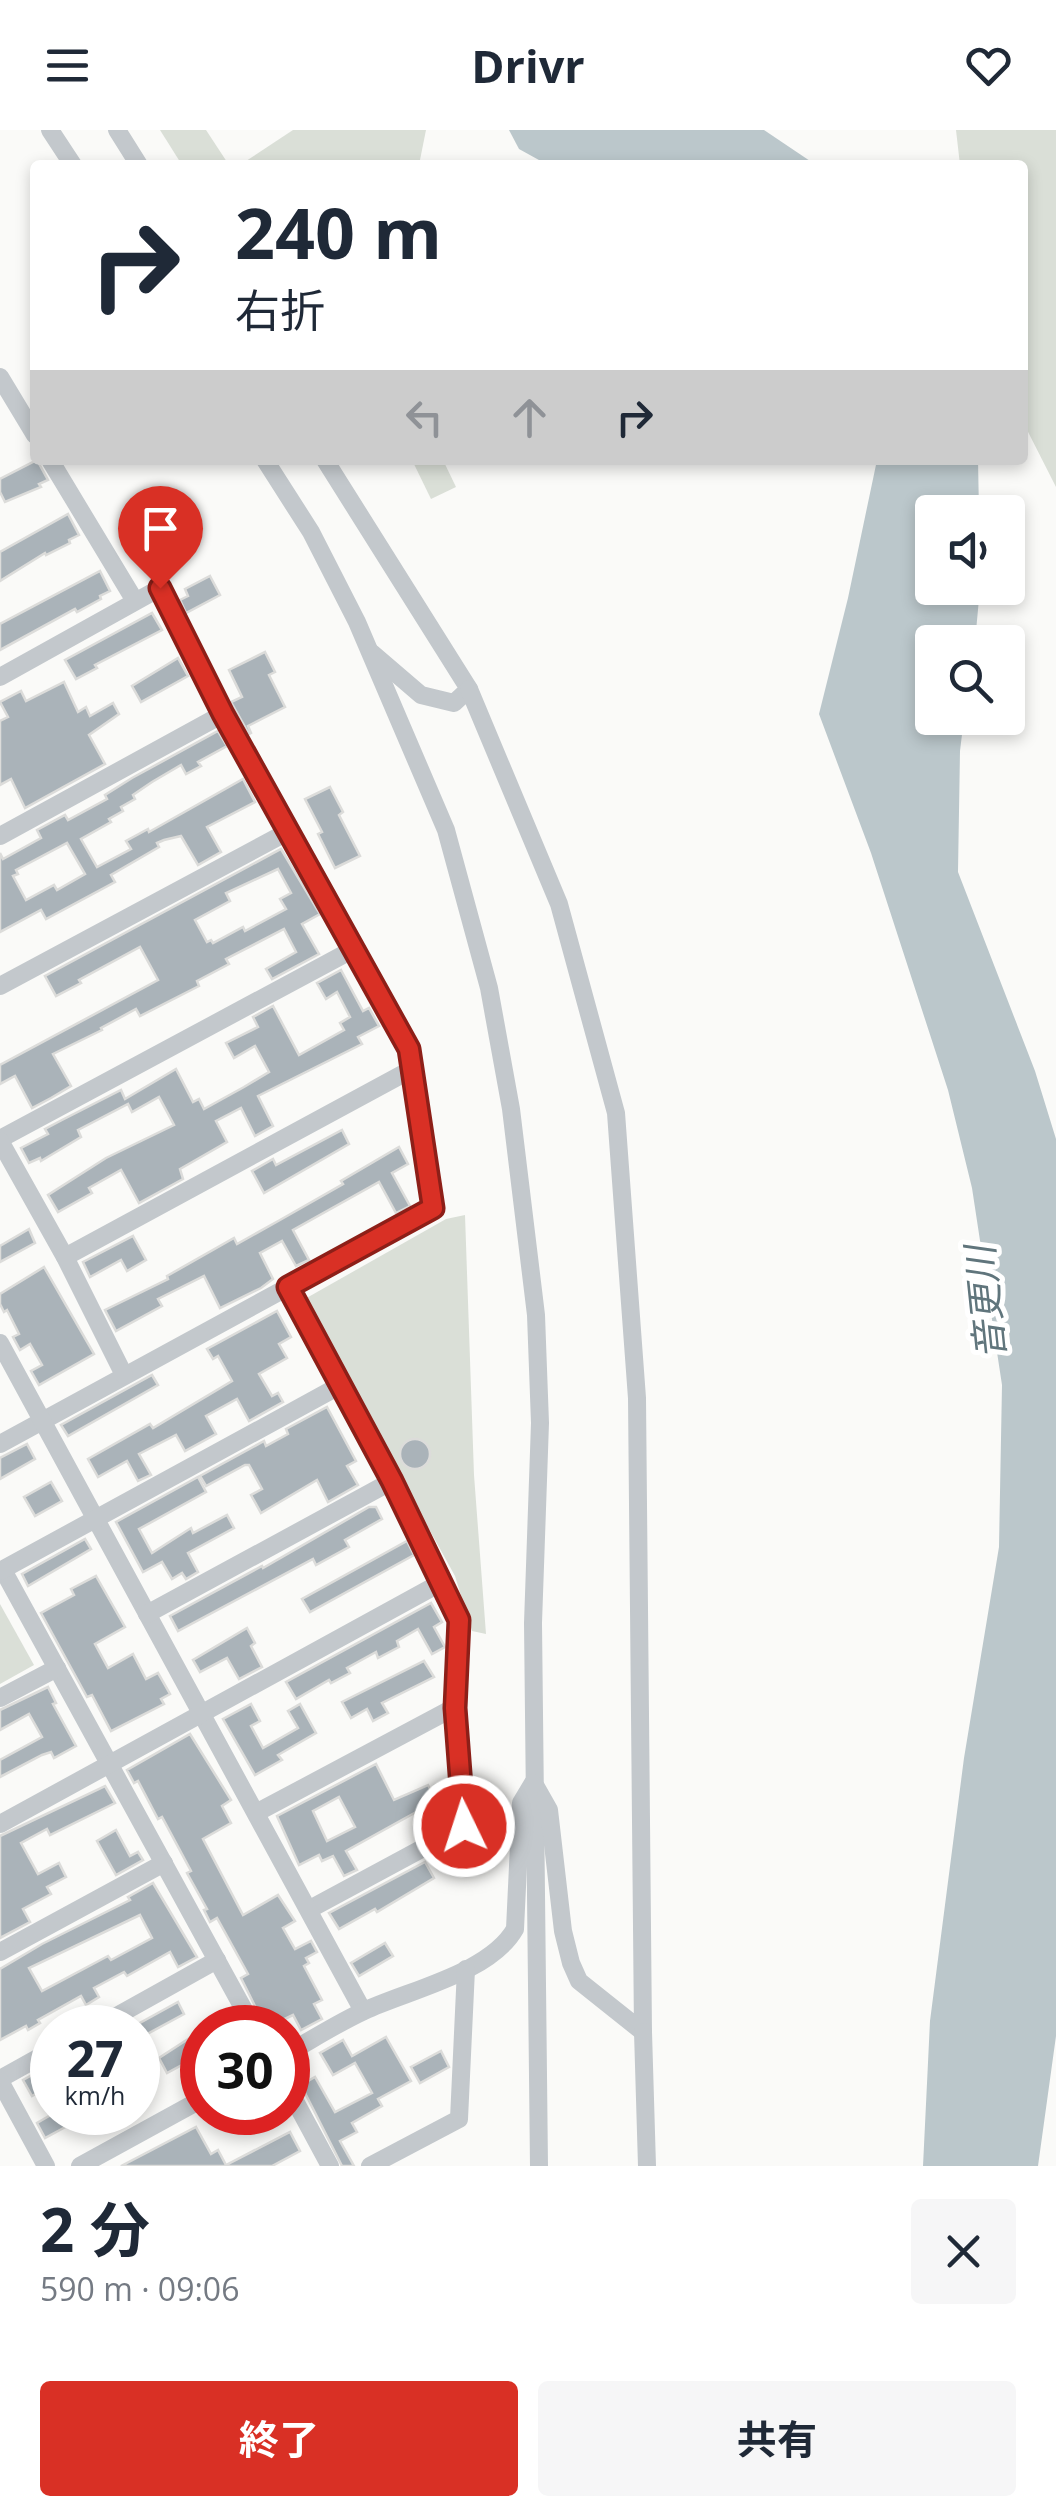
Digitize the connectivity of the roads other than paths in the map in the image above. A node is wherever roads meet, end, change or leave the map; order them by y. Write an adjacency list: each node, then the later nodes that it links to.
1 (50, 130): 3 (street)
2 (117, 130): 4 (street)
3 (70, 160)
4 (136, 160)
5 (0, 377): 6 (street)
6 (30, 427)
7 (53, 465): 10 (street)
8 (268, 465): 11 (street)
9 (328, 465): 13 (street)
10 (135, 601): 12 (street); 14 (street)
11 (369, 650): 13 (street); 38 (street)
12 (0, 677)
13 (469, 690): 49 (street)
14 (223, 714): 15 (street); 16 (street)
15 (289, 832): 17 (street); 18 (street)
16 (0, 836)
17 (352, 950): 19 (street); 20 (street)
18 (0, 986)
19 (412, 1070): 21 (street); 22 (street)
20 (0, 1140): 21 (street)
21 (65, 1258): 24 (street)
22 (288, 1287): 24 (street); 25 (street)
23 (0, 1343): 26 (street)
24 (124, 1374): 26 (street)
25 (339, 1386): 28 (street); 29 (street)
26 (42, 1420): 27 (street); 29 (street)
27 (0, 1444)
28 (392, 1481): 31 (street); 32 (street)
29 (95, 1520): 30 (street); 32 (street)
30 (2, 1570): 33 (street)
31 (442, 1582): 35 (street); 36 (street)
32 (147, 1614): 36 (street)
33 (57, 1668): 34 (street); 37 (street)
34 (0, 1698)
35 (455, 1708): 39 (street); 42 (street)
36 (200, 1714): 37 (street); 39 (street)
37 (110, 1764): 40 (street); 41 (street)
38 (534, 1782): 45 (street); 49 (street); 59 (street)
39 (256, 1813): 42 (street)
40 (0, 1824)
41 (164, 1863): 43 (street); 44 (street)
42 (310, 1909): 48 (street)
43 (0, 1952)
44 (218, 1960): 46 (street); 47 (street)
45 (466, 1969): 48 (street); 58 (street)
46 (136, 2005)
47 (242, 2005)
48 (364, 2012): 50 (street)
49 (643, 2032): 60 (street)
50 (310, 2041)
51 (30, 2063): 52 (street)
52 (0, 2080): 55 (street)
53 (180, 2111): 56 (street)
54 (310, 2129): 57 (street)
55 (46, 2166)
56 (80, 2166)
57 (330, 2166)
58 (370, 2166)
59 (538, 2166)
60 (646, 2166)

